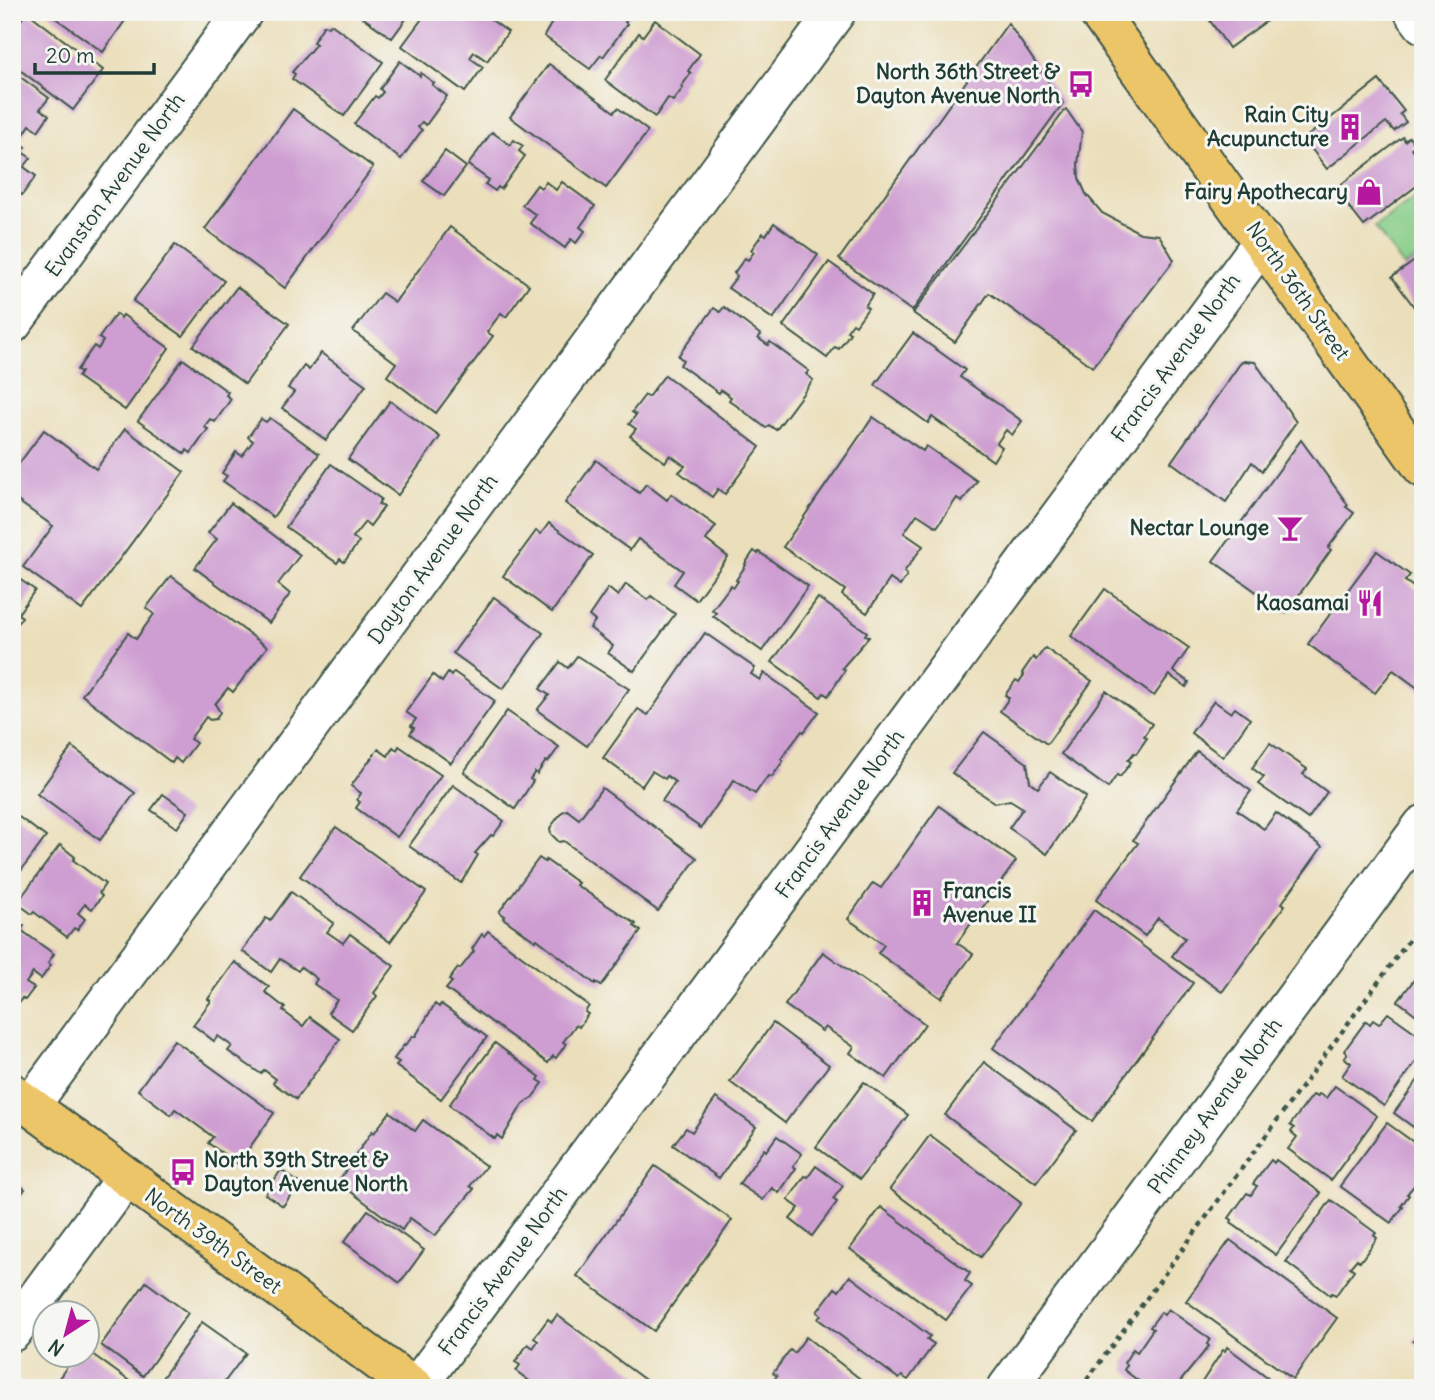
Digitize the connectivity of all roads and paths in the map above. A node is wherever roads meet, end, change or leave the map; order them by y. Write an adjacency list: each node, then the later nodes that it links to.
1 (243, 12): 7 (street, Evanston Avenue North)
2 (836, 12): 11 (street, Dayton Avenue North)
3 (1098, 12): 6 (main road, North 36th Street)
4 (1415, 12): 5 (street)
5 (1423, 24)
6 (1263, 241): 8 (main road, North 36th Street); 14 (street, Francis Avenue North)
7 (12, 324)
8 (1423, 468)
9 (1423, 825): 15 (street, Phinney Avenue North)
10 (1423, 921): 16 (path)
11 (21, 1099): 12 (main road, North 39th Street)
12 (126, 1177): 13 (street); 14 (main road, North 39th Street)
13 (12, 1332)
14 (416, 1388)
15 (1007, 1388)
16 (1081, 1388)

